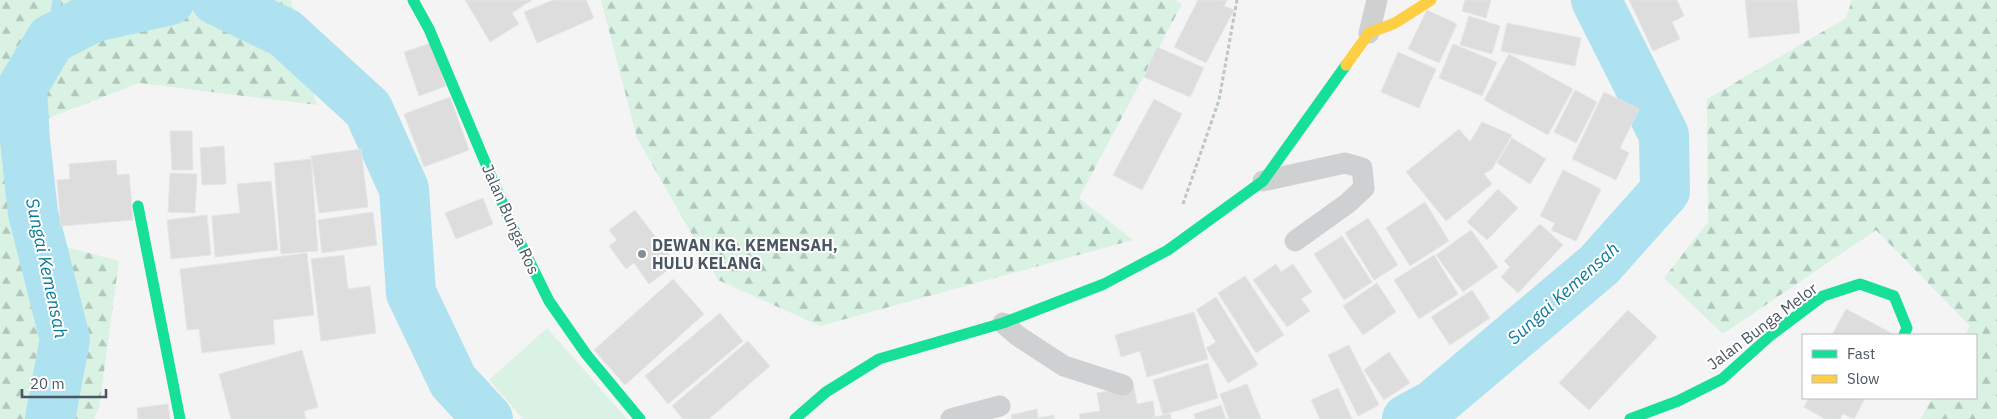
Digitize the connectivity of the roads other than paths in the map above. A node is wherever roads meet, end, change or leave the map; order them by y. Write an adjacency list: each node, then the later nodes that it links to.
1 (413, 0): 13 (street, Jalan Bunga Ros)
2 (1377, 0): 4 (street)
3 (1431, 0): 4 (street)
4 (1369, 32): 5 (street)
5 (1263, 181): 7 (street); 8 (street)
6 (138, 206): 12 (street)
7 (1295, 241)
8 (1003, 323): 10 (street); 14 (street)
9 (1904, 334): 16 (street, Jalan Bunga Melor)
10 (1123, 385)
11 (1000, 406): 15 (street)
12 (180, 419)
13 (640, 419)
14 (794, 419)
15 (951, 419)
16 (1630, 419)

